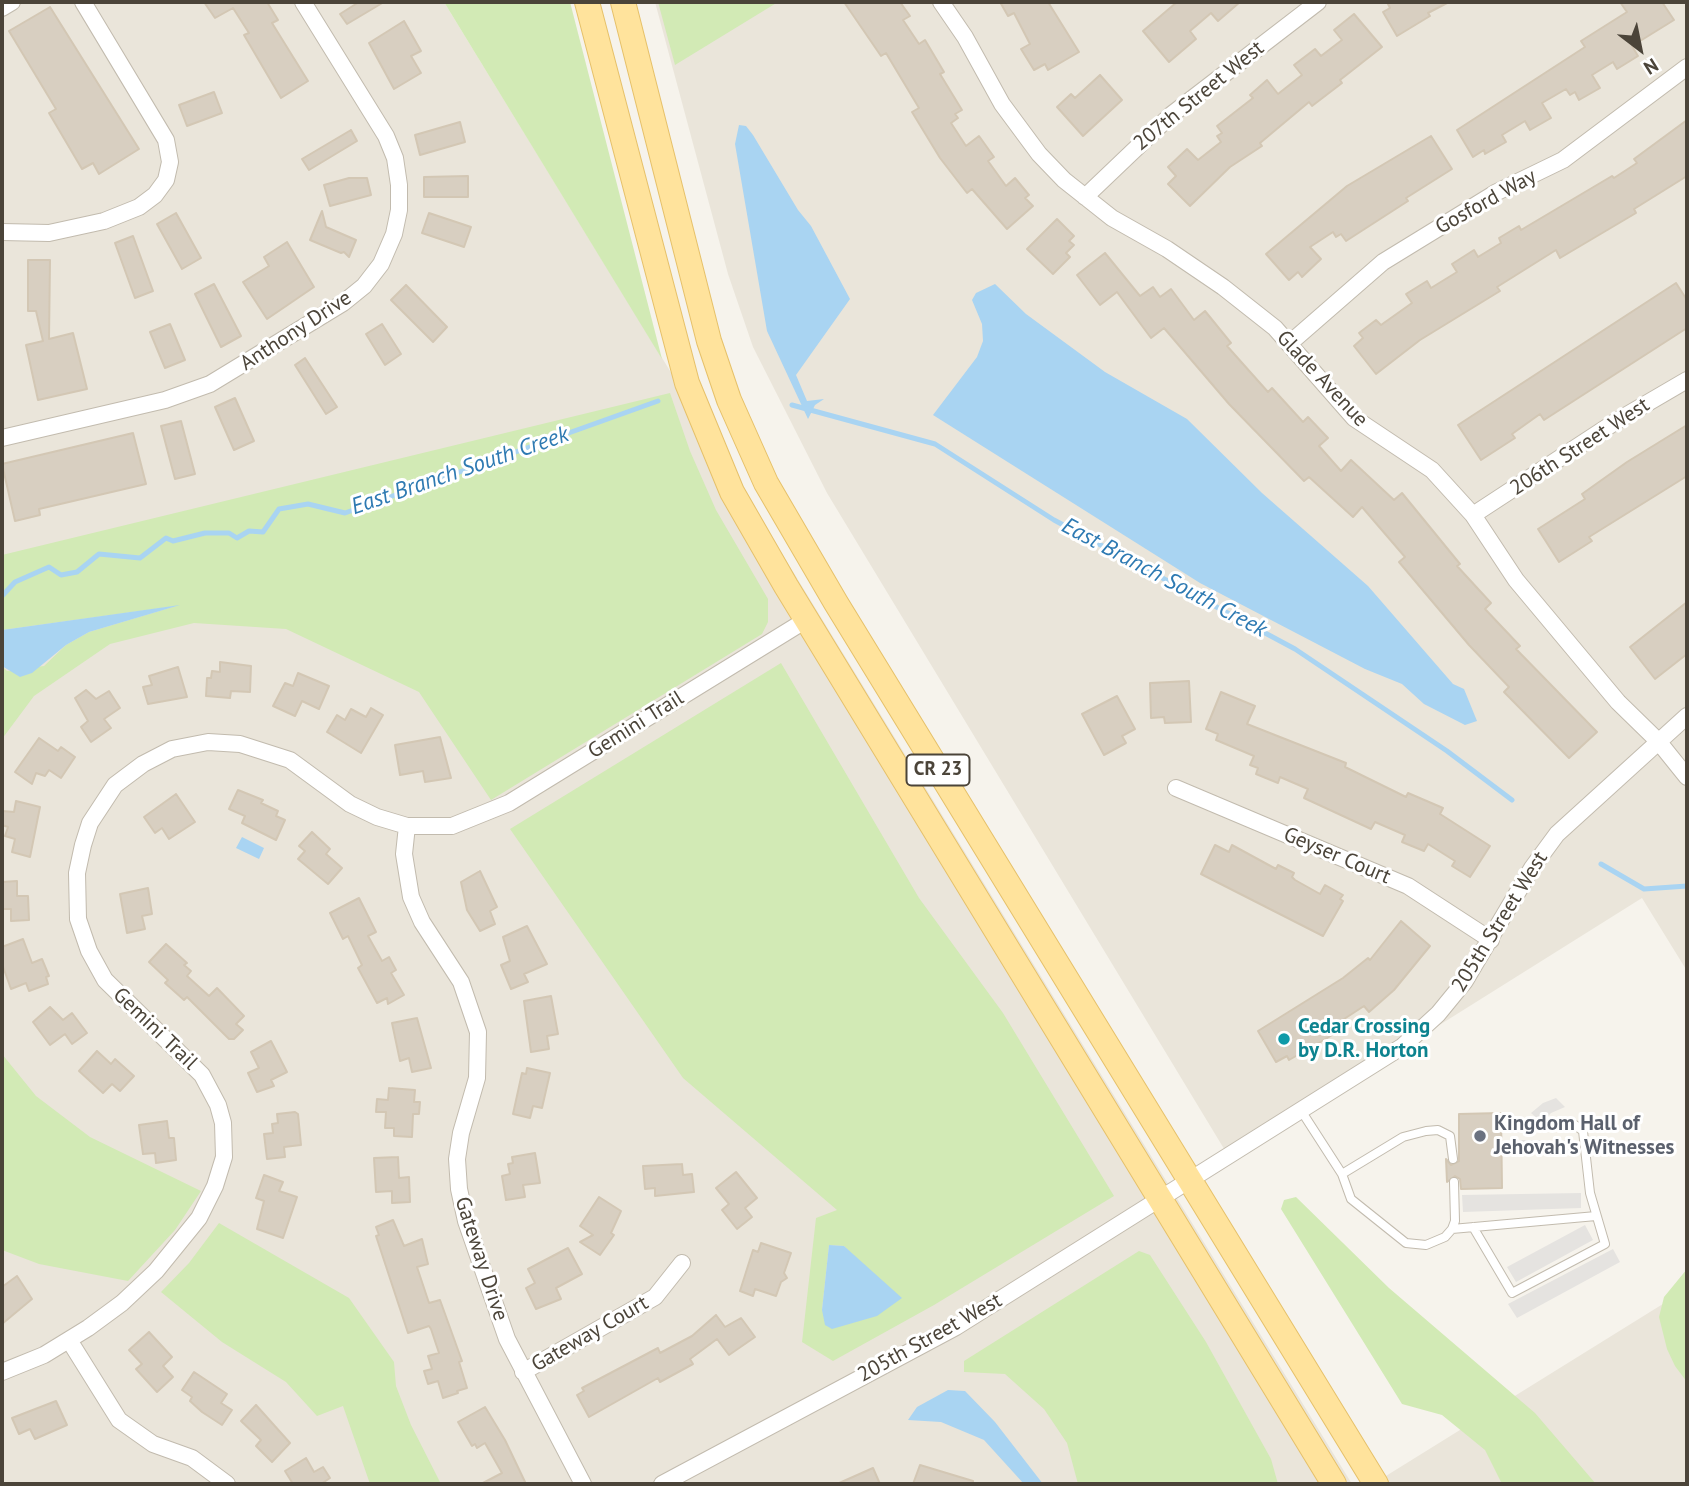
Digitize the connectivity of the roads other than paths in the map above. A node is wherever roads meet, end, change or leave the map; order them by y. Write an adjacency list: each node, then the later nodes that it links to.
1 (12, 2): 8 (street)
2 (83, 2): 11 (street)
3 (303, 2): 14 (street, Anthony Drive)
4 (587, 2): 16 (main road, CR 23)
5 (623, 2): 27 (main road, CR 23)
6 (941, 2): 10 (street, Glade Avenue)
7 (1318, 2): 10 (street, 207th Street West)
8 (2, 8)
9 (1687, 66): 12 (street, Gosford Way)
10 (1086, 197): 12 (street, Glade Avenue)
11 (2, 232)
12 (1290, 343): 15 (street, Glade Avenue)
13 (1687, 380): 15 (street, 206th Street West)
14 (2, 438)
15 (1474, 515): 18 (street, Glade Avenue)
16 (806, 620): 21 (street, Gemini Trail); 29 (main road, CR 23)
17 (1687, 716): 18 (street, 205th Street West)
18 (1658, 741): 19 (street, Glade Avenue); 22 (street, 205th Street West)
19 (1687, 777)
20 (1176, 788): 22 (street, Geyser Court)
21 (407, 826): 34 (street, Gemini Trail); 36 (street, Gateway Drive)
22 (1491, 940): 23 (street, 205th Street West)
23 (1302, 1112): 26 (lane); 27 (street, 205th Street West)
24 (1511, 1128): 30 (lane)
25 (1453, 1159): 26 (lane)
26 (1342, 1174): 32 (lane)
27 (1191, 1180): 29 (street, 205th Street West); 41 (main road, CR 23)
28 (1454, 1182): 32 (lane)
29 (1160, 1199): 39 (street, 205th Street West); 40 (main road, CR 23)
30 (1596, 1216): 31 (lane); 31 (lane)
31 (1473, 1227): 32 (lane)
32 (1452, 1229)
33 (682, 1263): 36 (street, Gateway Court)
34 (69, 1340): 35 (street, Gemini Trail); 37 (street)
35 (2, 1372)
36 (523, 1372): 38 (street, Gateway Drive)
37 (228, 1484)
38 (583, 1484)
39 (662, 1484)
40 (1334, 1484)
41 (1376, 1484)

